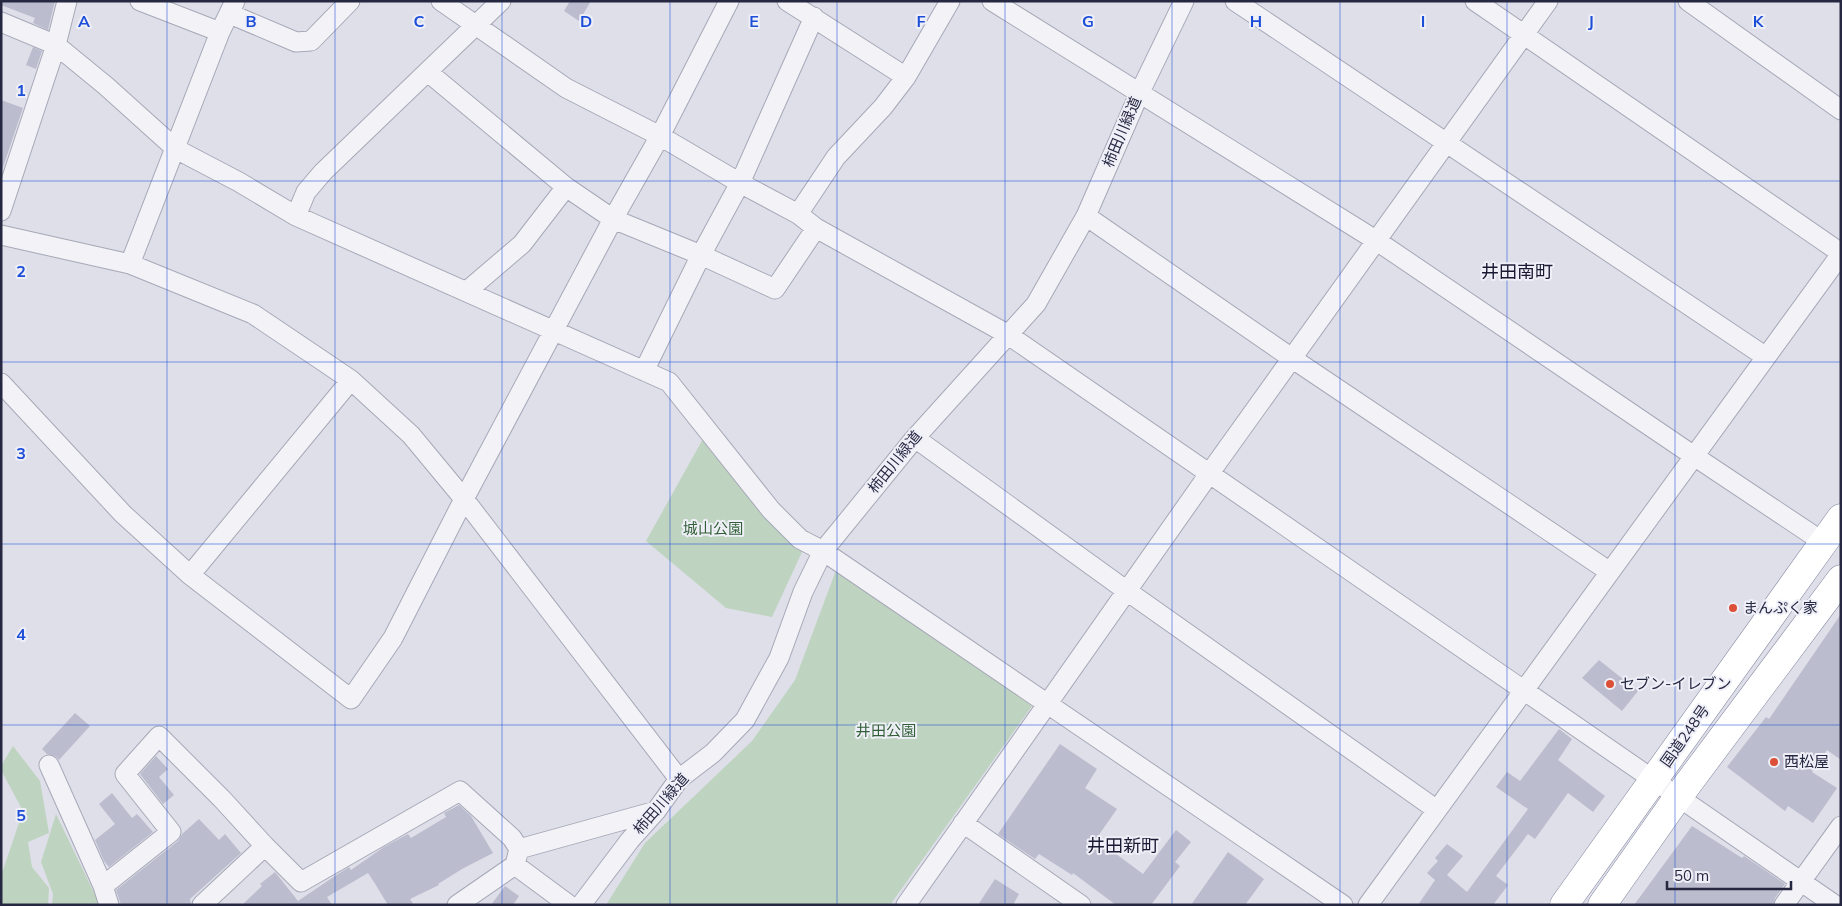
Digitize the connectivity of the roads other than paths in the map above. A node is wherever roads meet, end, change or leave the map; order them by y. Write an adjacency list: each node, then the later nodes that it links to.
1 (67, 1): 22 (street)
2 (140, 1): 20 (street)
3 (350, 1): 15 (street)
4 (441, 1): 19 (street)
5 (501, 1): 19 (street)
6 (729, 1): 27 (street)
7 (787, 1): 17 (street)
8 (950, 1): 24 (street)
9 (992, 1): 16 (street)
10 (1184, 1): 25 (street, 柿田川緑道)
11 (1235, 1): 28 (street)
12 (1475, 1): 21 (street)
13 (1548, 1): 21 (street)
14 (1688, 1): 26 (street)
15 (232, 7): 20 (street)
16 (1015, 8): 25 (street)
17 (814, 17): 24 (street); 31 (street)
18 (1, 22): 22 (street)
19 (476, 26): 23 (street); 27 (street)
20 (220, 32): 29 (street)
21 (1524, 34): 28 (street); 41 (street)
22 (56, 45): 29 (street); 30 (street)
23 (429, 72): 32 (street); 35 (street)
24 (906, 77): 34 (street)
25 (1140, 92): 36 (street, 柿田川緑道); 40 (street)
26 (1841, 110)
27 (660, 136): 31 (street); 37 (street)
28 (1447, 143): 40 (street); 47 (street)
29 (176, 149): 35 (street); 43 (street)
30 (6, 183): 33 (street)
31 (740, 183): 34 (street); 42 (street)
32 (566, 186): 37 (street); 44 (street)
33 (1, 211)
34 (798, 214): 38 (street)
35 (296, 216): 44 (street)
36 (1086, 216): 46 (street, 柿田川緑道); 48 (street)
37 (613, 219): 42 (street); 45 (street)
38 (816, 228): 42 (street); 46 (street)
39 (1, 236): 43 (street)
40 (1377, 241): 48 (street); 53 (street)
41 (1841, 253): 47 (street)
42 (701, 255): 49 (street)
43 (130, 264): 50 (street)
44 (467, 291): 45 (street)
45 (555, 330): 49 (street); 55 (street)
46 (1007, 334): 52 (street, 柿田川緑道); 54 (street)
47 (1766, 357): 53 (street)
48 (1292, 359): 54 (street); 59 (street)
49 (644, 371): 58 (street)
50 (351, 380): 55 (street); 60 (street)
51 (1, 383): 60 (street)
52 (915, 438): 58 (street, 柿田川緑道); 62 (street)
53 (1694, 456): 57 (street); 59 (street)
54 (1210, 474): 62 (street); 63 (street)
55 (464, 498): 60 (street); 66 (street)
56 (1841, 518): 57 (highway, 国道248号)
57 (1823, 542): 67 (highway, 国道248号)
58 (823, 552): 64 (street); 66 (street, 柿田川緑道)
59 (1610, 572): 63 (street)
60 (190, 575)
61 (1841, 579): 68 (highway, 国道248号)
62 (1127, 591): 64 (street); 69 (street)
63 (1524, 690): 67 (street); 69 (street)
64 (1048, 704): 71 (street); 85 (street)
65 (49, 764): 76 (street)
66 (680, 779): 70 (street, 柿田川緑道)
67 (1654, 780): 68 (street); 87 (highway, 国道248号)
68 (1678, 797): 75 (street); 88 (highway, 国道248号)
69 (1437, 810): 86 (street)
70 (656, 811): 74 (street); 82 (street, 柿田川緑道)
71 (963, 823): 83 (street); 84 (street)
72 (1841, 826): 75 (street)
73 (265, 846): 74 (street); 76 (street); 79 (street)
74 (517, 857): 77 (street); 80 (street)
75 (1801, 882): 89 (street); 90 (street)
76 (103, 886): 78 (street)
77 (551, 899): 81 (street)
78 (109, 905)
79 (202, 905)
80 (458, 905)
81 (570, 905)
82 (581, 905)
83 (906, 905)
84 (1081, 905)
85 (1343, 905)
86 (1368, 905)
87 (1564, 905)
88 (1602, 905)
89 (1784, 905)
90 (1835, 905)

